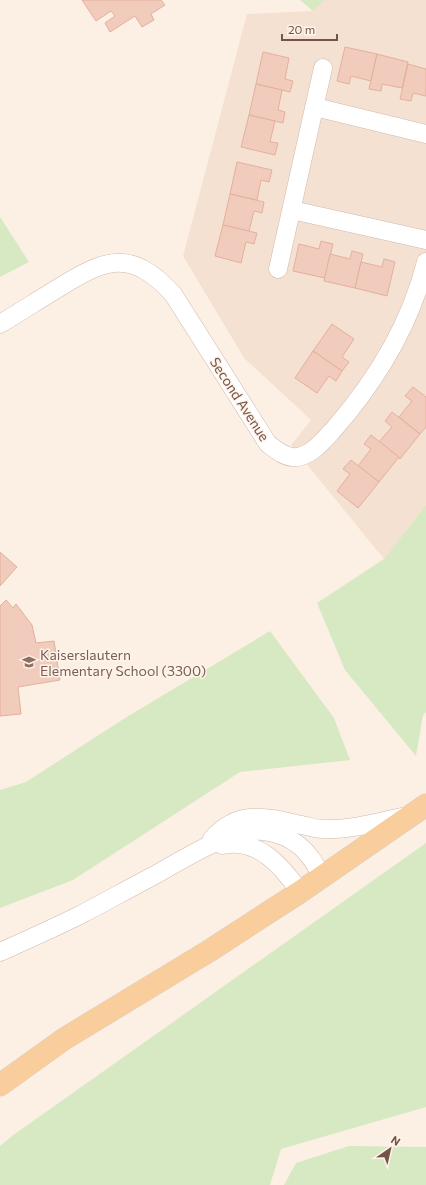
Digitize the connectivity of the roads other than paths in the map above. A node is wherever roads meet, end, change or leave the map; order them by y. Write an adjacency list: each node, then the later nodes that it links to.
1 (323, 68): 2 (street)
2 (315, 107): 3 (street); 4 (street)
3 (426, 134)
4 (292, 210): 5 (street); 7 (street)
5 (426, 240)
6 (426, 262): 8 (street, Second Avenue)
7 (278, 269)
8 (0, 324)
9 (421, 809): 10 (street); 11 (main road)
10 (203, 848): 11 (street); 12 (street); 13 (street)
11 (322, 878): 12 (main road)
12 (300, 892): 14 (main road)
13 (0, 952)
14 (0, 1085)

